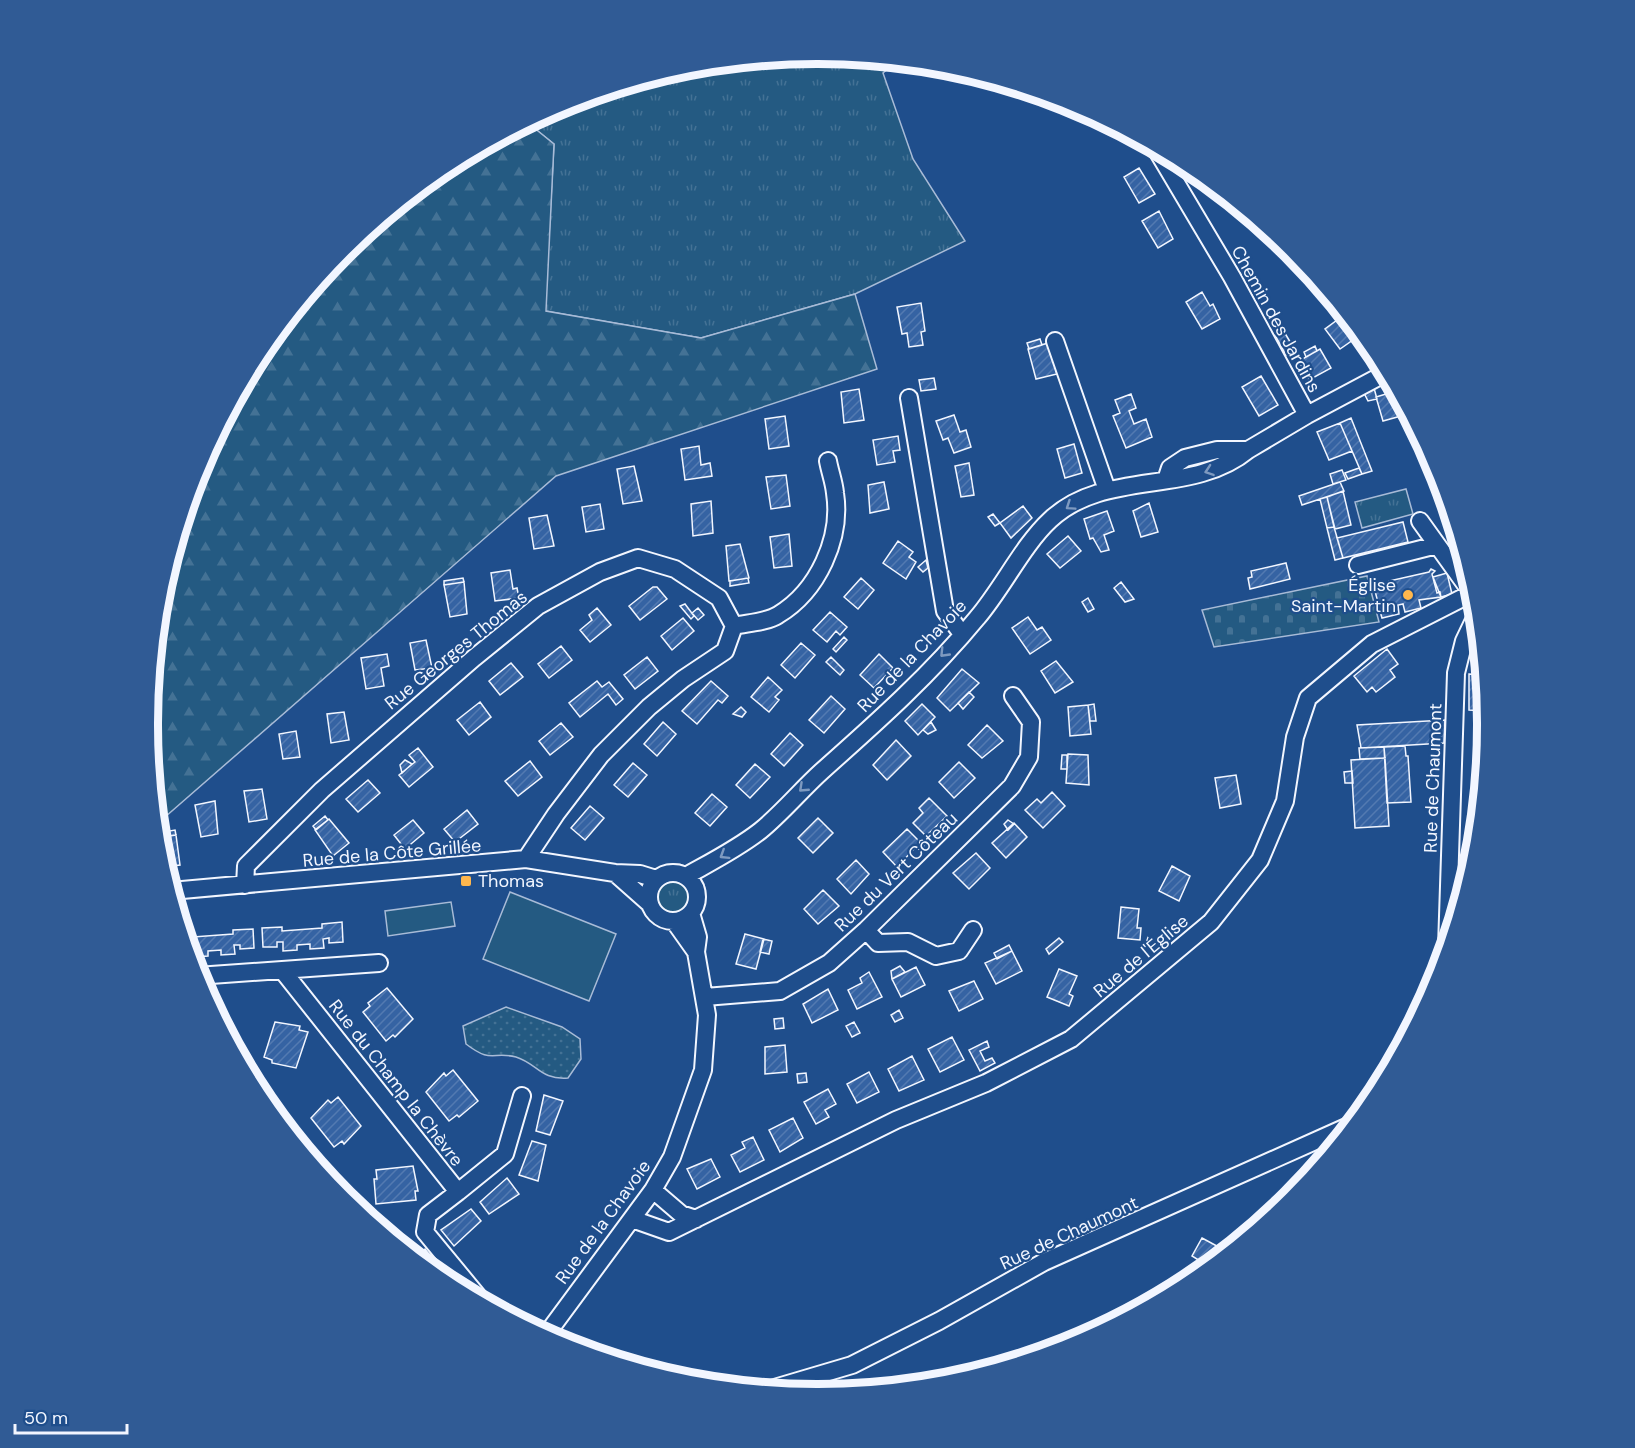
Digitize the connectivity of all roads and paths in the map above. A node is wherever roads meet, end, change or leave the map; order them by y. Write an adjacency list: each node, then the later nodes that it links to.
1 (1165, 164): 5 (street, Chemin des Jardins)
2 (1055, 340): 7 (street)
3 (1378, 377): 5 (street, Rue de la Chavoie)
4 (909, 398): 15 (street)
5 (1306, 415): 7 (street, Rue de la Chavoie)
6 (828, 461): 13 (street)
7 (1107, 490): 15 (street, Rue de la Chavoie, one-way to 15)
8 (1420, 520): 9 (street)
9 (1437, 545): 10 (street); 11 (street)
10 (1358, 565)
11 (1460, 576)
12 (1464, 596): 38 (street, Rue de l'Église)
13 (734, 626): 17 (street); 21 (street, Rue Georges Thomas)
14 (1470, 629): 25 (street, Rue de Chaumont)
15 (962, 634): 19 (street, Rue de la Chavoie, one-way to 19)
16 (1013, 696): 27 (street, Rue du Vert Côteau)
17 (526, 859): 18 (street, Rue de la Côte Grillée); 21 (street, Rue de la Côte Grillée)
18 (615, 873): 20 (street, Rue de la Côte Grillée); 23 (street)
19 (686, 876): 20 (street); 24 (street)
20 (656, 879): 23 (street)
21 (245, 885): 22 (street, Rue de la Côte Grillée)
22 (179, 890)
23 (650, 904): 26 (street)
24 (692, 913): 26 (street); 29 (street, Rue de la Chavoie)
25 (1448, 917)
26 (675, 921): 29 (street, Rue de la Chavoie)
27 (866, 930): 28 (street); 33 (street, Rue du Vert Côteau)
28 (974, 930)
29 (696, 952): 33 (street, Rue de la Chavoie)
30 (379, 963): 31 (street)
31 (282, 970): 32 (street); 37 (street, Rue du Champ la Chèvre)
32 (208, 975)
33 (705, 997): 36 (street, Rue de la Chavoie)
34 (522, 1096): 37 (street)
35 (1335, 1132): 42 (street, Rue de Chaumont)
36 (653, 1190): 38 (street); 39 (street, Rue de la Chavoie)
37 (458, 1192): 40 (street, Rue du Champ la Chèvre)
38 (696, 1219): 39 (street, Rue de l'Église)
39 (632, 1220): 41 (street, Rue de la Chavoie)
40 (465, 1281)
41 (552, 1327)
42 (792, 1383)

